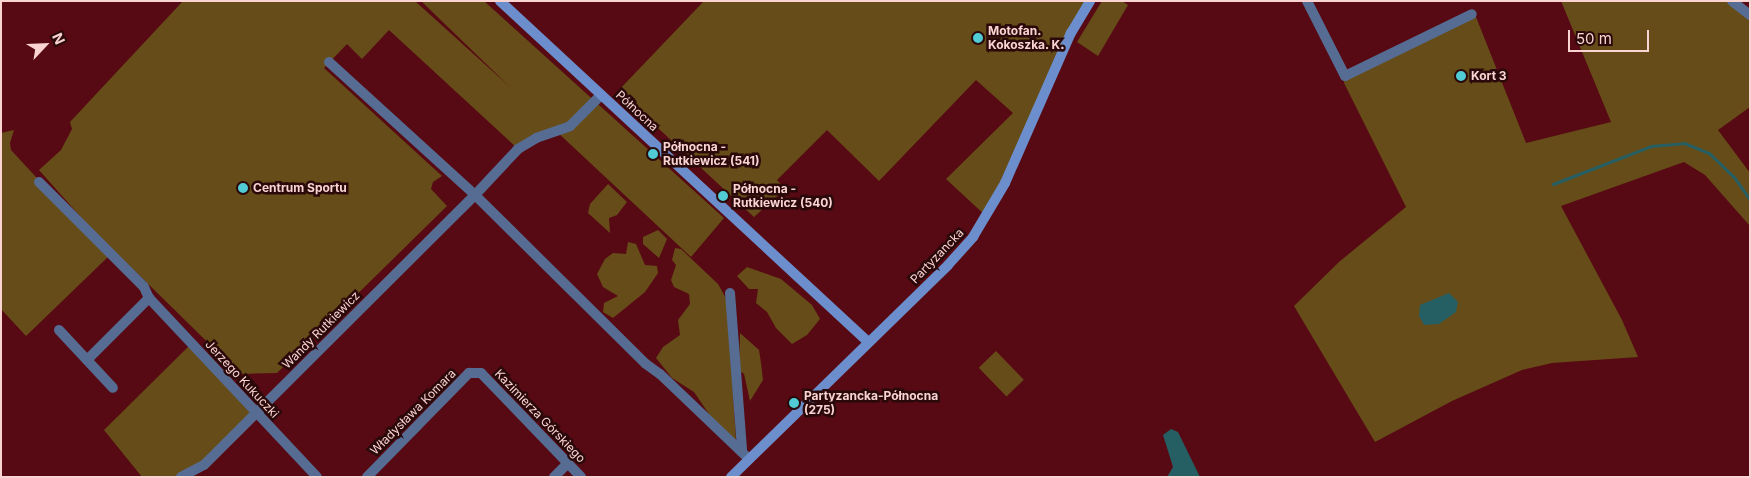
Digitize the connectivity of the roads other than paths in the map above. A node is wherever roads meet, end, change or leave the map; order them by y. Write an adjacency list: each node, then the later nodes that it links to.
1 (500, 1): 8 (main road, Północna)
2 (1090, 1): 14 (main road, Partyzancka)
3 (1308, 1): 5 (street)
4 (1732, 1): 6 (street)
5 (1472, 14)
6 (1750, 15)
7 (330, 62): 10 (street)
8 (601, 95): 10 (street, Wandy Rutkiewicz); 14 (main road, Północna)
9 (39, 182): 12 (street, Jerzego Kukuczki)
10 (475, 195): 18 (street, Wandy Rutkiewicz); 19 (street)
11 (730, 293): 19 (street)
12 (149, 298): 15 (street); 18 (street, Jerzego Kukuczki)
13 (59, 330): 15 (street)
14 (867, 341): 20 (main road, Partyzancka)
15 (88, 360): 17 (street)
16 (481, 373): 21 (street, Kazimierza Górskiego); 24 (street, Władysława Komara)
17 (113, 388)
18 (257, 412): 22 (street, Wandy Rutkiewicz); 23 (street, Jerzego Kukuczki)
19 (742, 450): 20 (street)
20 (749, 459): 27 (main road, Partyzancka)
21 (568, 463): 25 (street); 26 (street, Kazimierza Górskiego)
22 (181, 477)
23 (318, 477)
24 (367, 477)
25 (554, 477)
26 (581, 477)
27 (731, 477)

